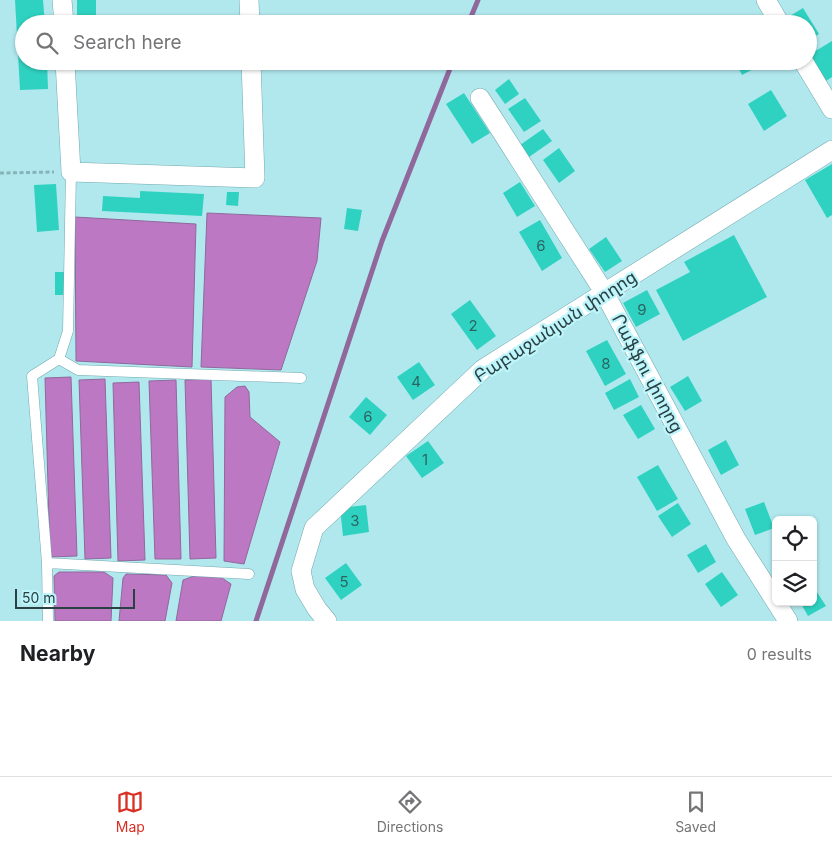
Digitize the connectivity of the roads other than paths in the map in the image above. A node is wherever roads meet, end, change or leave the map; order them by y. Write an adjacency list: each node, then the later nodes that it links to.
1 (62, 0): 4 (street)
2 (249, 0): 5 (street)
3 (766, 0): 6 (street)
4 (63, 15)
5 (250, 15)
6 (775, 15)
7 (65, 70): 13 (street)
8 (251, 70): 13 (street)
9 (808, 70): 11 (street)
10 (480, 98): 14 (street, Րաֆֆու փողոց)
11 (832, 109)
12 (832, 150): 14 (street, Բաբաջանյան փողոց)
13 (71, 172): 15 (lane)
14 (604, 292): 19 (street, Րաֆֆու փողոց); 22 (street, Բաբաջանյան փողոց)
15 (59, 359): 16 (lane); 17 (lane)
16 (301, 378)
17 (47, 564): 18 (lane); 21 (lane)
18 (249, 574)
19 (772, 596)
20 (779, 606): 23 (street, Րաֆֆու փողոց)
21 (48, 621)
22 (328, 621)
23 (788, 621)

